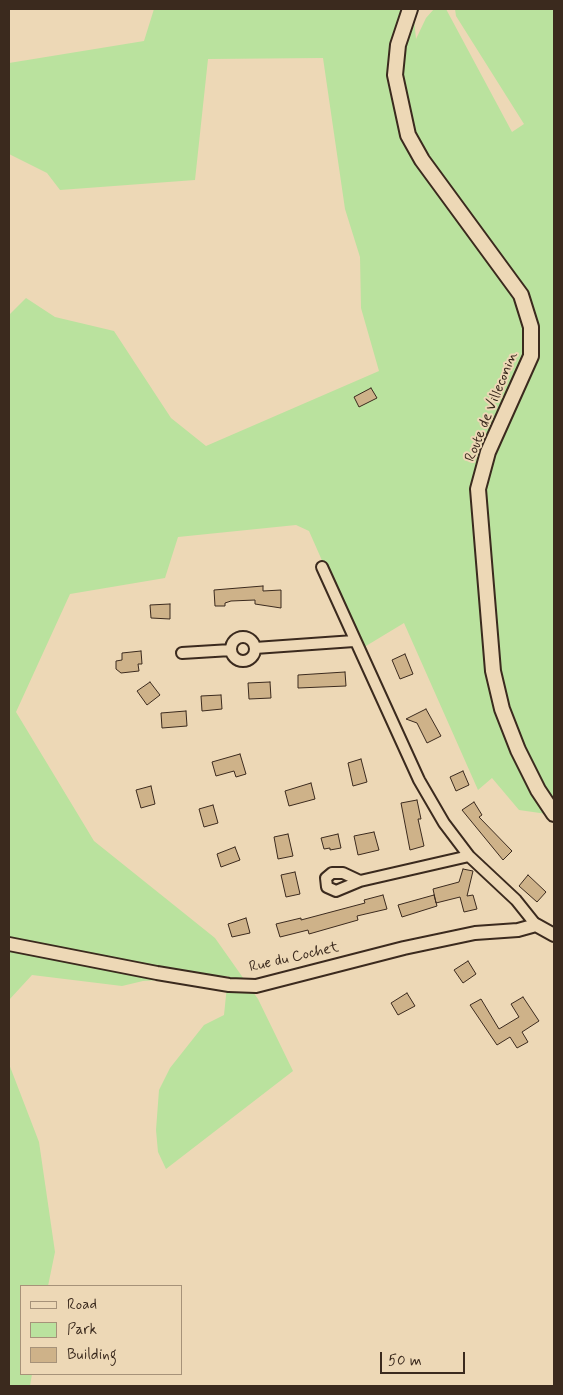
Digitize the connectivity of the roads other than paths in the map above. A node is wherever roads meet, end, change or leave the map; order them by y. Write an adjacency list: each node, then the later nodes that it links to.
1 (410, 9): 7 (main road, Route de Villeconin)
2 (322, 567): 3 (street)
3 (354, 641): 4 (street); 8 (street)
4 (255, 648): 5 (street); 5 (street)
5 (231, 650): 6 (street)
6 (182, 652)
7 (554, 814)
8 (469, 856): 9 (street); 10 (street)
9 (360, 881)
10 (536, 925): 11 (street); 12 (street, Rue du Cochet)
11 (554, 935)
12 (9, 944)

